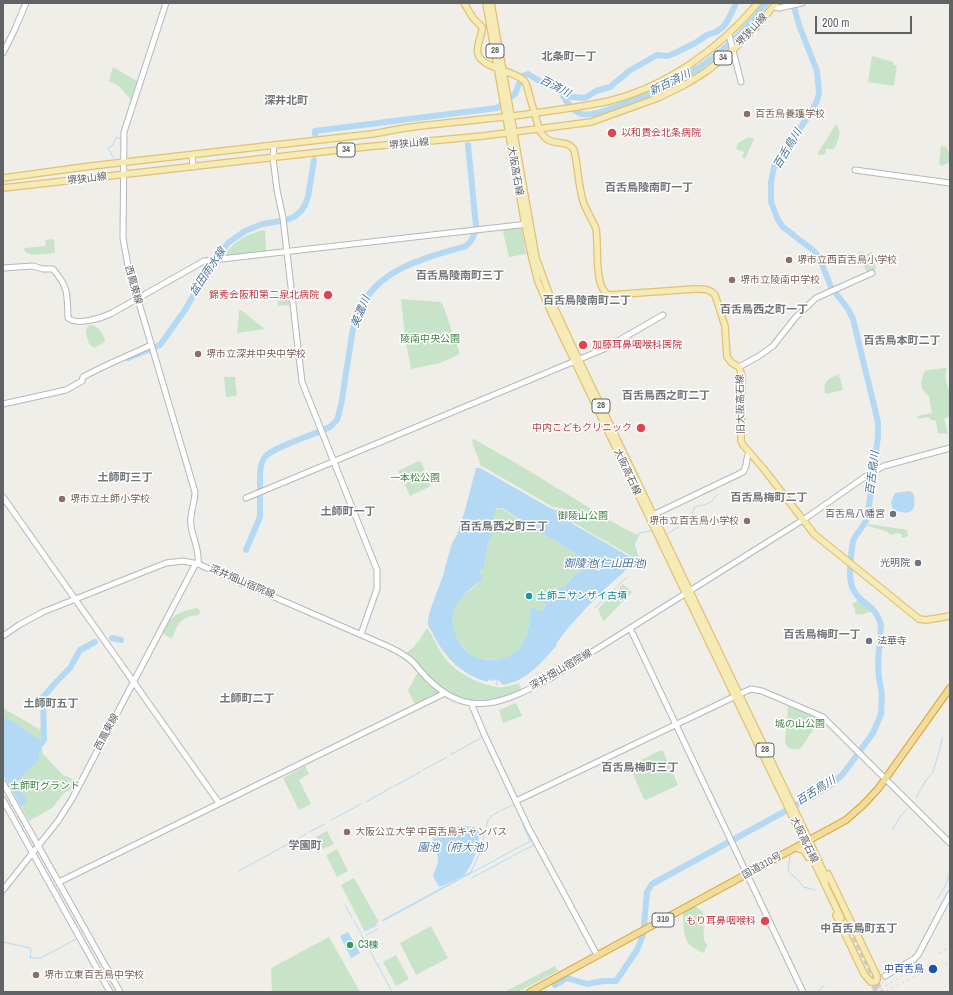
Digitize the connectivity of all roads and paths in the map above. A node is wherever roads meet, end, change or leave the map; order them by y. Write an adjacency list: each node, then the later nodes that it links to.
1 (26, 3): 11 (street)
2 (166, 3): 23 (street, 西鳳東線)
3 (464, 3): 12 (main road, 旧大阪高石線 / 28)
4 (486, 3): 12 (main road, 大阪高石線 / 28)
5 (491, 3): 12 (main road, 大阪高石線 / 28)
6 (758, 3): 9 (main road, 堺狭山線 / 34)
7 (800, 4): 8 (street)
8 (774, 5): 10 (main road, 堺狭山線 / 34)
9 (730, 37): 10 (street); 13 (main road, 堺狭山線 / 34)
10 (733, 48): 14 (street); 15 (main road, 堺狭山線 / 34)
11 (3, 53)
12 (500, 69): 16 (main road, 旧大阪高石線 / 28); 17 (main road, 大阪高石線 / 28)
13 (671, 79): 15 (street); 16 (main road, 堺狭山線 / 34)
14 (741, 82)
15 (681, 85): 18 (main road, 堺狭山線 / 34)
16 (534, 113): 17 (main road, 堺狭山線 / 34); 18 (main road, 旧大阪高石線 / 28)
17 (508, 117): 19 (main road, 大阪高石線 / 28); 20 (main road, 堺狭山線 / 34)
18 (539, 129): 19 (main road, 堺狭山線 / 34); 38 (main road, 旧大阪高石線 / 28)
19 (512, 133): 22 (main road, 堺狭山線 / 34); 30 (main road, 大阪高石線 / 28)
20 (274, 145): 21 (main road, 堺狭山線 / 34); 22 (street)
21 (192, 155): 23 (main road, 堺狭山線 / 34); 24 (street)
22 (273, 158): 24 (main road, 堺狭山線 / 34); 31 (street)
23 (123, 162): 26 (street, 西鳳東線); 27 (main road, 堺狭山線 / 34)
24 (193, 167): 26 (main road, 堺狭山線 / 34)
25 (856, 170): 28 (street)
26 (123, 174): 29 (main road, 堺狭山線 / 34); 34 (street, 西鳳東線)
27 (3, 177)
28 (950, 183)
29 (3, 190)
30 (528, 224): 31 (street); 37 (main road, 大阪高石線 / 28)
31 (287, 252): 34 (street); 42 (street)
32 (3, 268): 34 (street)
33 (872, 273): 38 (street)
34 (137, 299): 36 (street, 西鳳東線)
35 (663, 315): 37 (street)
36 (152, 348): 39 (street); 47 (street, 西鳳東線)
37 (577, 361): 42 (street); 45 (main road, 大阪高石線 / 28); 48 (main road, 大阪高石線 / 28)
38 (739, 367): 41 (main road, 旧大阪高石線)
39 (3, 404)
40 (950, 448): 46 (street, 深井畑山宿院線)
41 (749, 453): 45 (street); 46 (main road, 旧大阪高石線)
42 (334, 461): 44 (street); 52 (street)
43 (3, 497): 49 (street)
44 (246, 498)
45 (654, 515): 48 (main road, 大阪高石線 / 28)
46 (803, 520): 48 (street, 深井畑山宿院線); 50 (main road, 旧大阪高石線)
47 (197, 563): 49 (street, 深井畑山宿院線); 52 (street, 深井畑山宿院線); 54 (street, 西鳳東線)
48 (688, 592): 51 (street, 深井畑山宿院線); 57 (main road, 大阪高石線 / 28)
49 (75, 600): 53 (street, 深井畑山宿院線); 54 (street)
50 (950, 616)
51 (630, 628): 58 (street, 深井畑山宿院線); 59 (street)
52 (361, 634): 56 (street, 深井畑山宿院線)
53 (3, 636)
54 (133, 683): 64 (street); 67 (street, 西鳳東線)
55 (950, 688): 60 (highway, 国道310号 / 310)
56 (445, 693): 58 (street, 深井畑山宿院線); 64 (street)
57 (737, 695): 59 (street); 60 (street); 66 (main road, 大阪高石線 / 28)
58 (471, 704): 63 (street)
59 (676, 725): 63 (street); 71 (street)
60 (886, 778): 65 (street); 66 (highway, 国道310号 / 310)
61 (3, 783): 67 (street)
62 (3, 800): 70 (street)
63 (516, 801): 75 (street)
64 (219, 803): 72 (street)
65 (949, 840)
66 (807, 842): 68 (highway, 国道310号 / 310); 69 (main road, 大阪高石線 / 28); 69 (main road, 大阪高石線 / 28)
67 (39, 845): 70 (street, 西鳳東線); 72 (street)
68 (796, 848): 69 (main road); 71 (highway, 国道310号 / 310)
69 (814, 849)
70 (33, 854): 73 (street, 西鳳東線); 77 (street)
71 (747, 874): 75 (highway, 国道310号 / 310); 80 (street)
72 (59, 882): 78 (street)
73 (3, 890)
74 (950, 894): 76 (street)
75 (597, 955): 79 (highway, 国道310号 / 310)
76 (885, 976)
77 (110, 992)
78 (120, 992)
79 (530, 992)
80 (803, 992)

